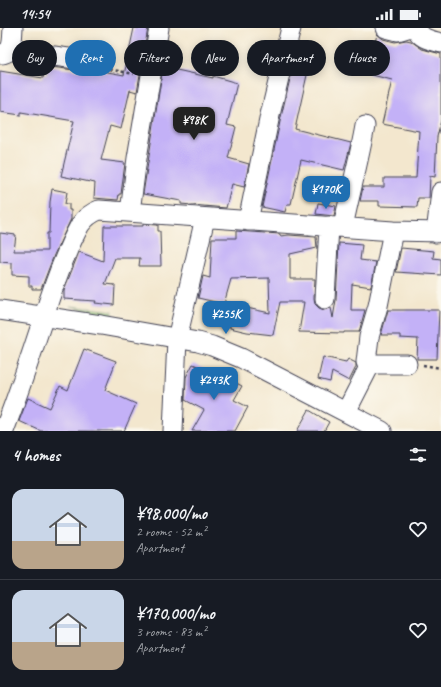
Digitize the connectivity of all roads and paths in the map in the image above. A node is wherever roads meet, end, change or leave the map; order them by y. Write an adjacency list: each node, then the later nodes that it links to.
1 (14, 28): 8 (street)
2 (159, 28): 11 (street)
3 (291, 28): 16 (street)
4 (386, 28): 5 (street)
5 (408, 28)
6 (416, 28): 7 (street)
7 (441, 43)
8 (5, 52): 9 (street)
9 (65, 58)
10 (116, 71): 11 (path)
11 (150, 77): 14 (street)
12 (365, 126): 17 (street)
13 (441, 192): 19 (street)
14 (130, 212): 15 (street); 22 (street)
15 (205, 218): 16 (street); 23 (street)
16 (248, 221): 17 (street)
17 (336, 226): 18 (street); 20 (street)
18 (392, 231): 19 (street); 25 (street)
19 (439, 232)
20 (325, 299)
21 (0, 310): 22 (street)
22 (44, 316): 23 (street); 27 (street)
23 (177, 338): 26 (street); 28 (street)
24 (407, 364): 25 (street)
25 (369, 367): 26 (street)
26 (346, 412): 29 (street)
27 (8, 429)
28 (173, 431)
29 (382, 431)

